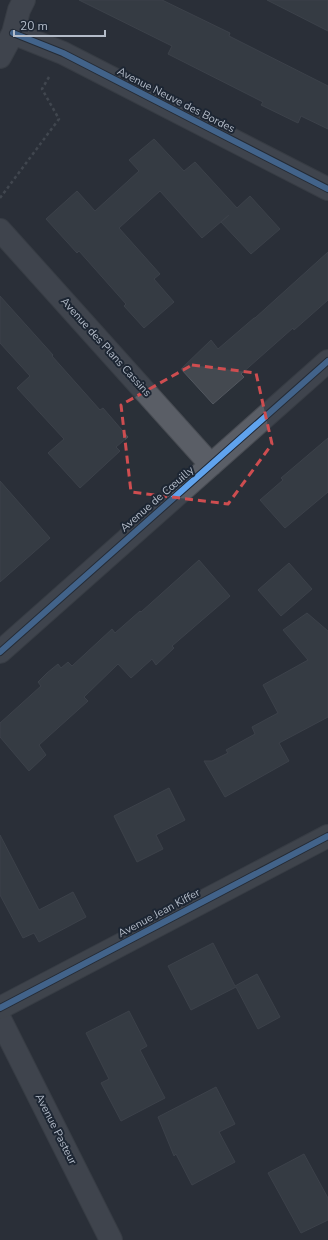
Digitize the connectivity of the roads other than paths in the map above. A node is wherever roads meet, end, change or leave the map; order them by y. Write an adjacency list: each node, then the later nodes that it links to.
1 (24, 0): 2 (street)
2 (13, 33): 3 (street); 4 (street, Avenue Neuve des Bordes)
3 (0, 57)
4 (328, 189)
5 (0, 230): 7 (street, Avenue des Plans Cassins)
6 (328, 361): 7 (street, Avenue de Cœuilly)
7 (211, 465): 8 (street, Avenue de Cœuilly)
8 (0, 652)
9 (328, 836): 10 (street, Avenue Jean Kiffer)
10 (0, 1008)
11 (0, 1019): 12 (street, Avenue Pasteur)
12 (111, 1240)

